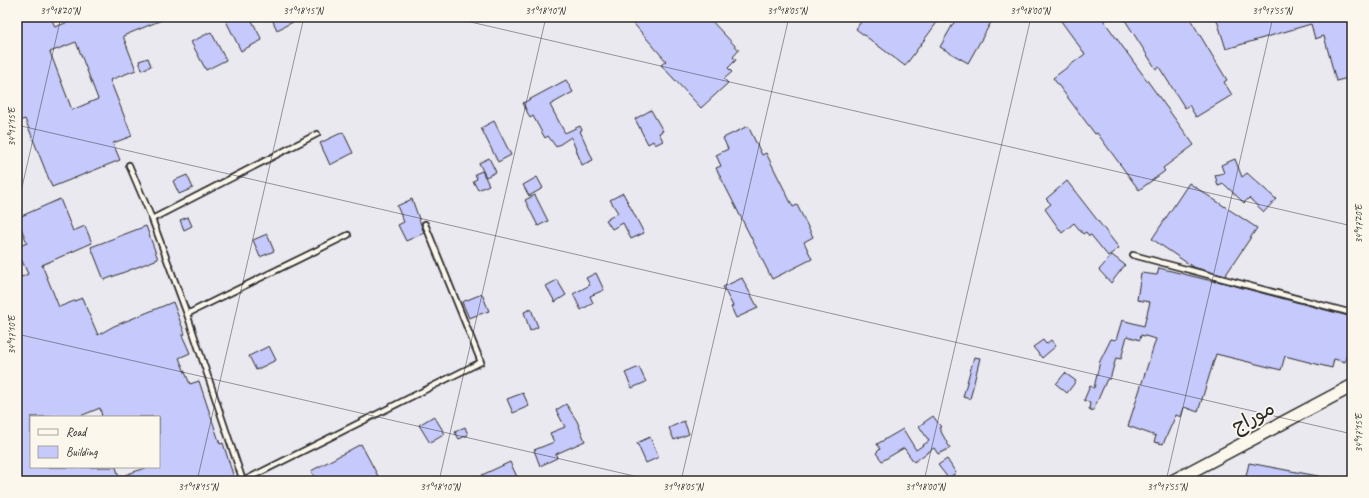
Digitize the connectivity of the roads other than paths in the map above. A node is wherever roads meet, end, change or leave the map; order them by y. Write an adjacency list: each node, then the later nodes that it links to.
1 (317, 134): 3 (lane)
2 (129, 165): 3 (lane)
3 (152, 219): 8 (lane)
4 (425, 224): 10 (lane)
5 (348, 235): 8 (lane)
6 (1133, 255): 7 (lane)
7 (1352, 312)
8 (187, 314): 10 (lane)
9 (1352, 386): 11 (main road, موراج)
10 (243, 481)
11 (1173, 481)

